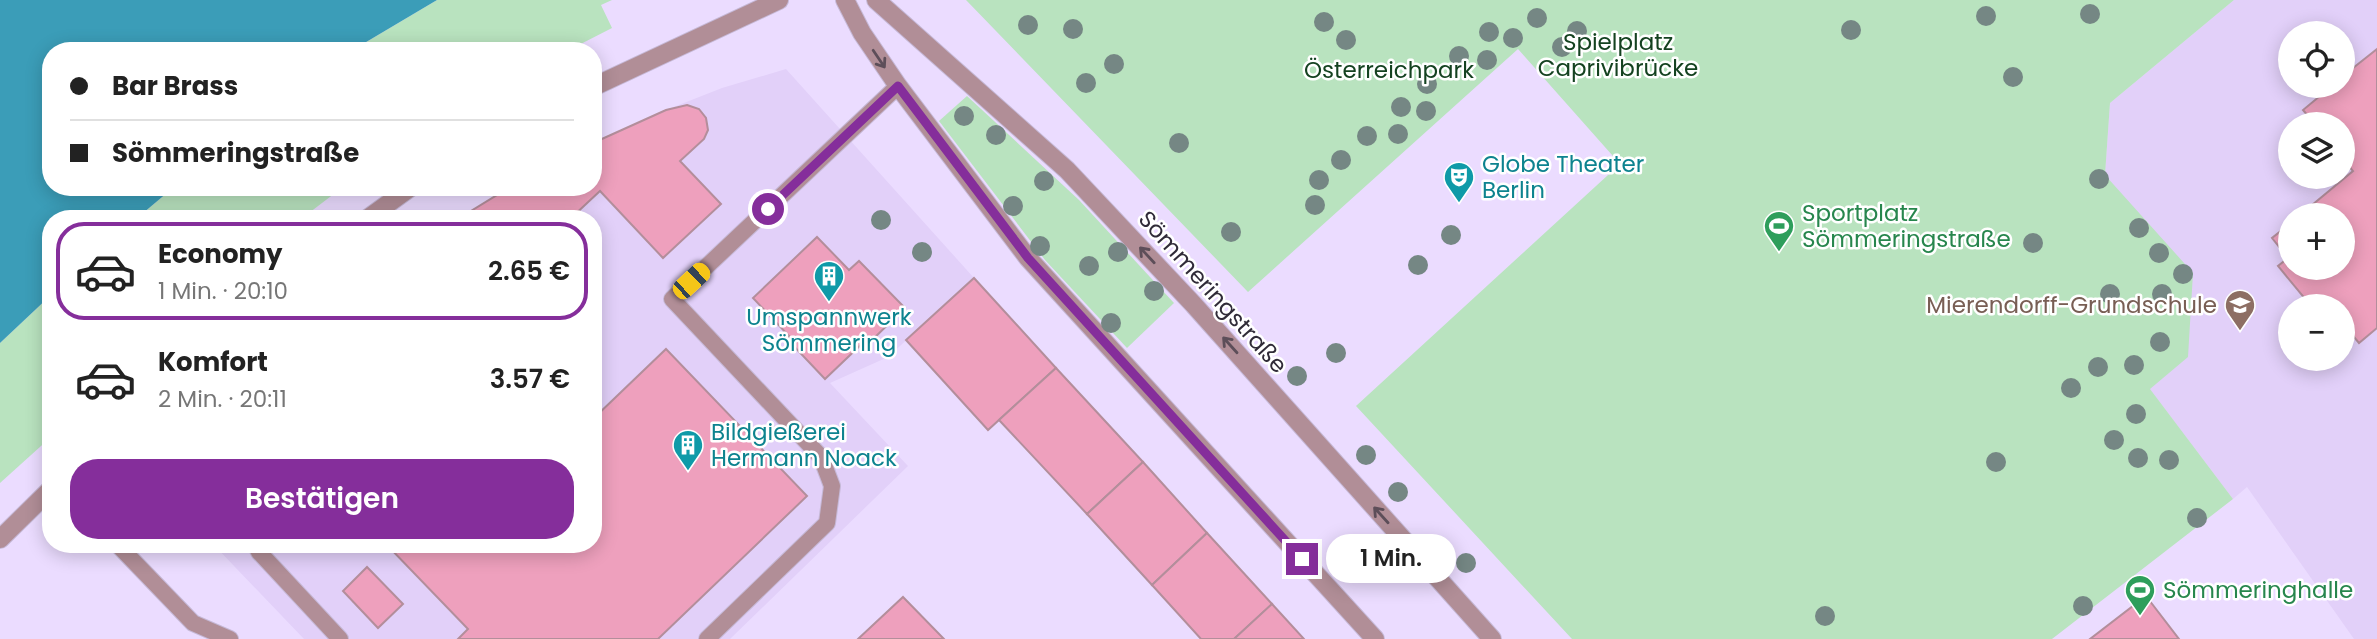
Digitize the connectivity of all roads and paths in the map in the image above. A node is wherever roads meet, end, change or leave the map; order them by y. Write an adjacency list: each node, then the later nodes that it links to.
1 (779, 0): 4 (street)
2 (845, 0): 5 (street, one-way to 5)
3 (876, 0): 16 (street, Sömmeringstraße, one-way to 3)
4 (602, 83)
5 (898, 86): 14 (lane); 15 (street)
6 (399, 196): 7 (street)
7 (379, 210)
8 (42, 498): 9 (street)
9 (0, 539)
10 (126, 553): 12 (lane)
11 (260, 553): 13 (lane)
12 (230, 639)
13 (340, 639)
14 (707, 639)
15 (1375, 639)
16 (1492, 639)

